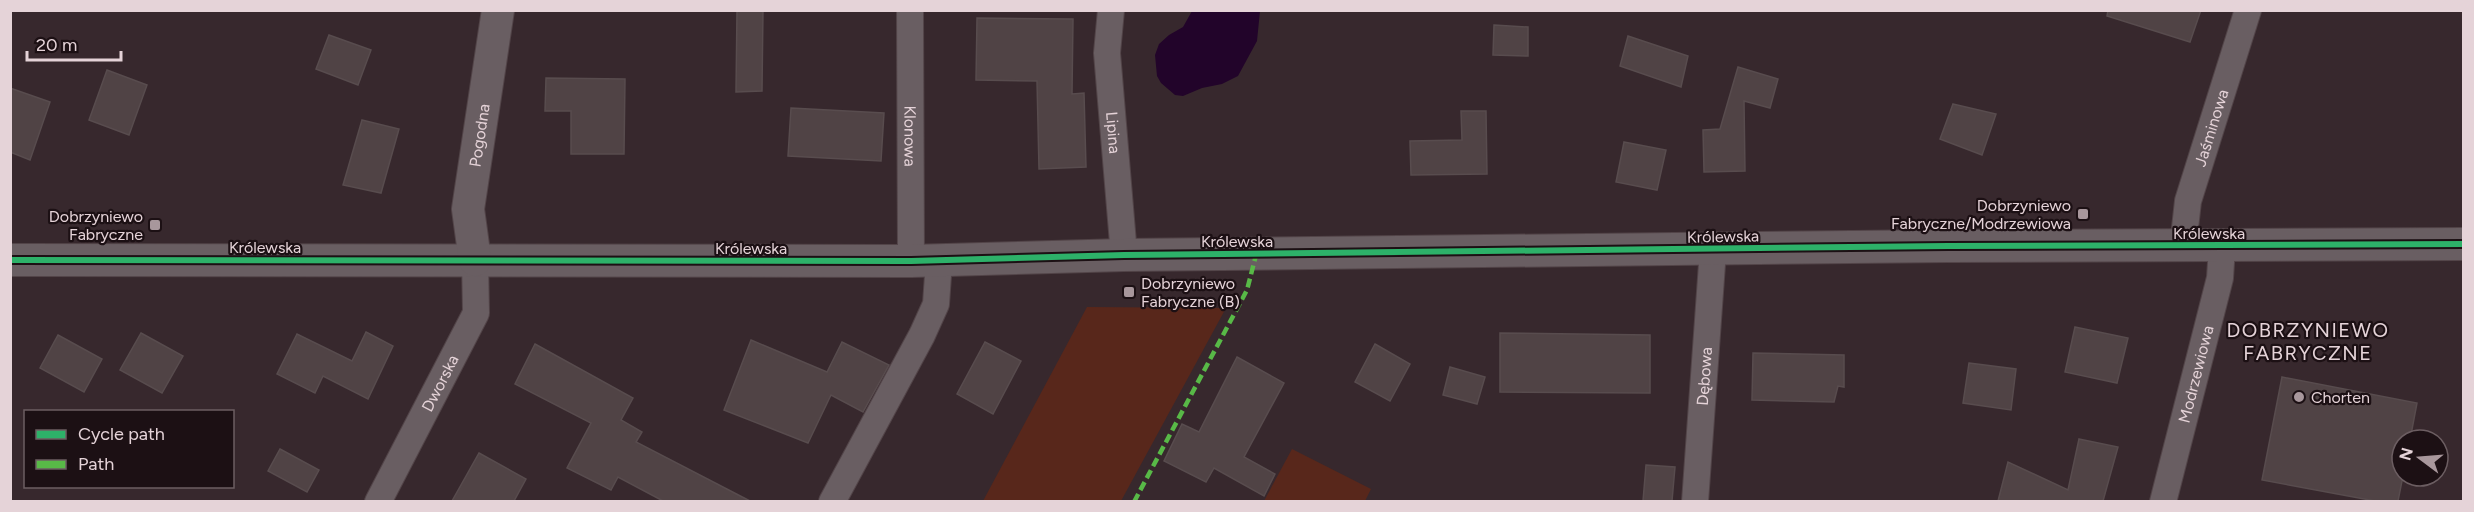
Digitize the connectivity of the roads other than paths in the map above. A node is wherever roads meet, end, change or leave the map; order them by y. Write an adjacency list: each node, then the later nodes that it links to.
1 (498, 10): 11 (street, Pogodna)
2 (910, 10): 12 (street, Klonowa)
3 (1111, 10): 9 (street, Lipina)
4 (2248, 10): 6 (street, Jaśminowa)
5 (2463, 244): 7 (street, Królewska)
6 (2183, 246): 7 (street, Królewska); 8 (street, Królewska)
7 (2222, 247): 16 (street, Modrzewiowa)
8 (1713, 250): 9 (street, Królewska); 15 (street, Dębowa)
9 (1124, 255): 12 (street, Królewska)
10 (10, 260): 11 (street, Królewska)
11 (475, 260): 12 (street, Królewska); 13 (street, Dworska)
12 (925, 261): 14 (street, Klonowa)
13 (378, 501)
14 (832, 501)
15 (1695, 501)
16 (2163, 501)

